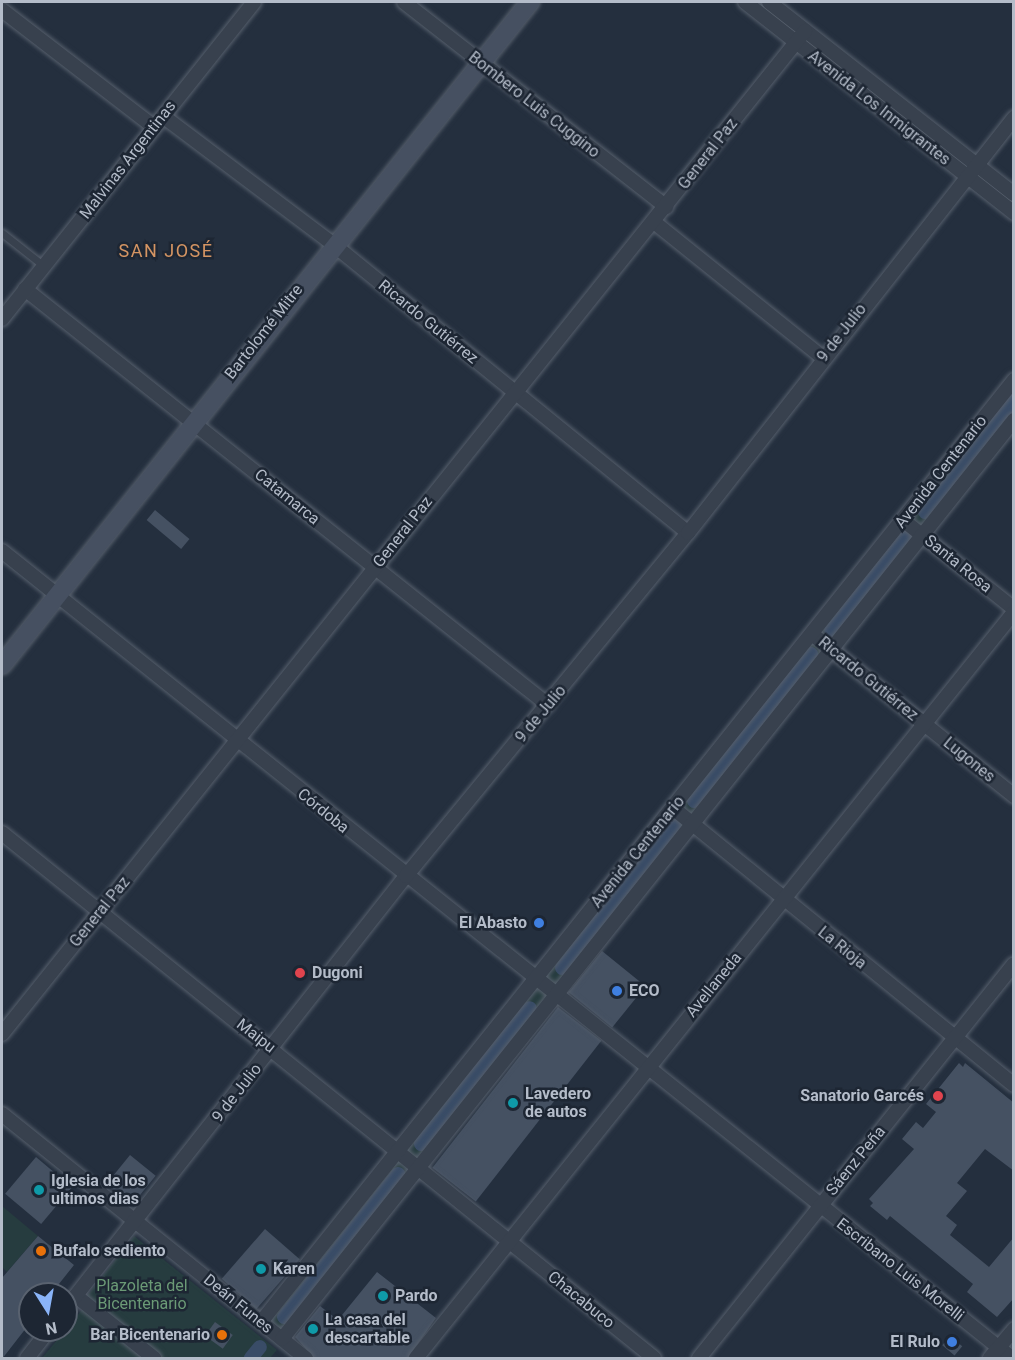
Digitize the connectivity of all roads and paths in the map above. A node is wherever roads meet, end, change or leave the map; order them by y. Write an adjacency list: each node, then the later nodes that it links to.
1 (254, 2): 11 (street, Malvinas Argentinas)
2 (404, 2): 10 (street, Bombero Luis Cuggino)
3 (530, 2): 10 (main road, Bartolomé Mitre)
4 (745, 2): 9 (street, Avenida Los Inmigrantes)
5 (769, 2): 6 (street, Avenida Los Inmigrantes)
6 (787, 7): 8 (street, Avenida Los Inmigrantes)
7 (2, 10): 13 (street)
8 (805, 31): 9 (street, General Paz); 14 (street, Avenida Los Inmigrantes)
9 (796, 42): 15 (street, Avenida Los Inmigrantes); 17 (street, General Paz)
10 (480, 64): 17 (street, Bombero Luis Cuggino); 21 (main road, Bartolomé Mitre)
11 (163, 116): 13 (street, Malvinas Argentinas); 21 (street, Ricardo Gutiérrez)
12 (1014, 118): 14 (street, 9 de Julio)
13 (154, 127): 22 (street, Malvinas Argentinas)
14 (976, 165): 15 (street, 9 de Julio); 16 (street, Avenida Los Inmigrantes)
15 (966, 177): 18 (street, Avenida Los Inmigrantes); 25 (street, 9 de Julio)
16 (1014, 194)
17 (666, 207): 19 (street, General Paz)
18 (1014, 213)
19 (654, 222): 25 (street); 27 (street, General Paz)
20 (2, 233): 22 (lane)
21 (334, 245): 27 (street, Ricardo Gutiérrez); 29 (main road, Bartolomé Mitre)
22 (44, 266): 23 (street, Malvinas Argentinas)
23 (25, 289): 24 (street, Malvinas Argentinas); 29 (street, Catamarca)
24 (2, 319)
25 (823, 358): 31 (street, 9 de Julio)
26 (1014, 380): 30 (street, Avenida Centenario)
27 (513, 392): 31 (street, Ricardo Gutiérrez); 34 (street, General Paz)
28 (1014, 420): 32 (street, Avenida Centenario)
29 (194, 421): 34 (street, Catamarca); 35 (main road, Bartolomé Mitre)
30 (903, 520): 32 (street, Santa Rosa); 37 (street, Avenida Centenario)
31 (688, 533): 40 (street, 9 de Julio)
32 (922, 535): 36 (street, Santa Rosa); 38 (street, Avenida Centenario)
33 (2, 551): 35 (street, Córdoba)
34 (375, 569): 40 (street, Catamarca); 42 (street, General Paz)
35 (58, 595): 39 (main road, Bartolomé Mitre); 42 (street, Córdoba)
36 (1014, 610): 41 (street, Avellaneda)
37 (812, 634): 38 (street, Ricardo Gutiérrez); 44 (street, Avenida Centenario)
38 (831, 649): 41 (street, Ricardo Gutiérrez); 45 (street, Avenida Centenario)
39 (2, 665)
40 (548, 705): 47 (street, 9 de Julio)
41 (924, 724): 43 (street, Lugones); 48 (street, Avellaneda)
42 (236, 741): 47 (street, Córdoba); 49 (street, General Paz)
43 (1014, 796)
44 (674, 808): 45 (street, La Rioja); 51 (street, Avenida Centenario)
45 (691, 824): 48 (street, La Rioja); 52 (street, Avenida Centenario)
46 (2, 833): 49 (street, Maipu)
47 (406, 876): 51 (street, Córdoba); 55 (street, 9 de Julio)
48 (782, 900): 54 (street, La Rioja); 56 (street, Avellaneda)
49 (99, 913): 53 (street, General Paz); 55 (street, Maipu)
50 (1014, 964): 54 (street, Sáenz Peña)
51 (536, 980): 52 (street, Córdoba); 59 (street, Avenida Centenario)
52 (554, 995): 56 (street, Córdoba); 60 (street, Avenida Centenario)
53 (2, 1034)
54 (954, 1038): 57 (street, La Rioja); 61 (street, Sáenz Peña)
55 (273, 1049): 59 (street, Maipu); 62 (street, 9 de Julio)
56 (647, 1069): 61 (street, Escribano Luis Morelli); 63 (street, Avellaneda)
57 (1014, 1085)
58 (2, 1114): 62 (street, Deán Funes)
59 (396, 1153): 60 (street, Maipu); 66 (street, Avenida Centenario)
60 (416, 1169): 63 (street, Maipu); 68 (street, Avenida Centenario)
61 (820, 1207): 70 (street, Escribano Luis Morelli); 76 (street, Sáenz Peña)
62 (135, 1222): 64 (street, 9 de Julio); 66 (street, Deán Funes)
63 (508, 1242): 74 (street, Avellaneda); 75 (street, Chacabuco)
64 (78, 1293)
65 (78, 1298): 72 (street)
66 (261, 1322): 68 (street, Deán Funes)
67 (1014, 1329): 70 (street)
68 (282, 1340): 73 (street, Deán Funes)
69 (40, 1342): 71 (street)
70 (994, 1353): 77 (street, Escribano Luis Morelli)
71 (27, 1359)
72 (154, 1359)
73 (306, 1359)
74 (416, 1359)
75 (654, 1359)
76 (699, 1359)
77 (1012, 1359)

